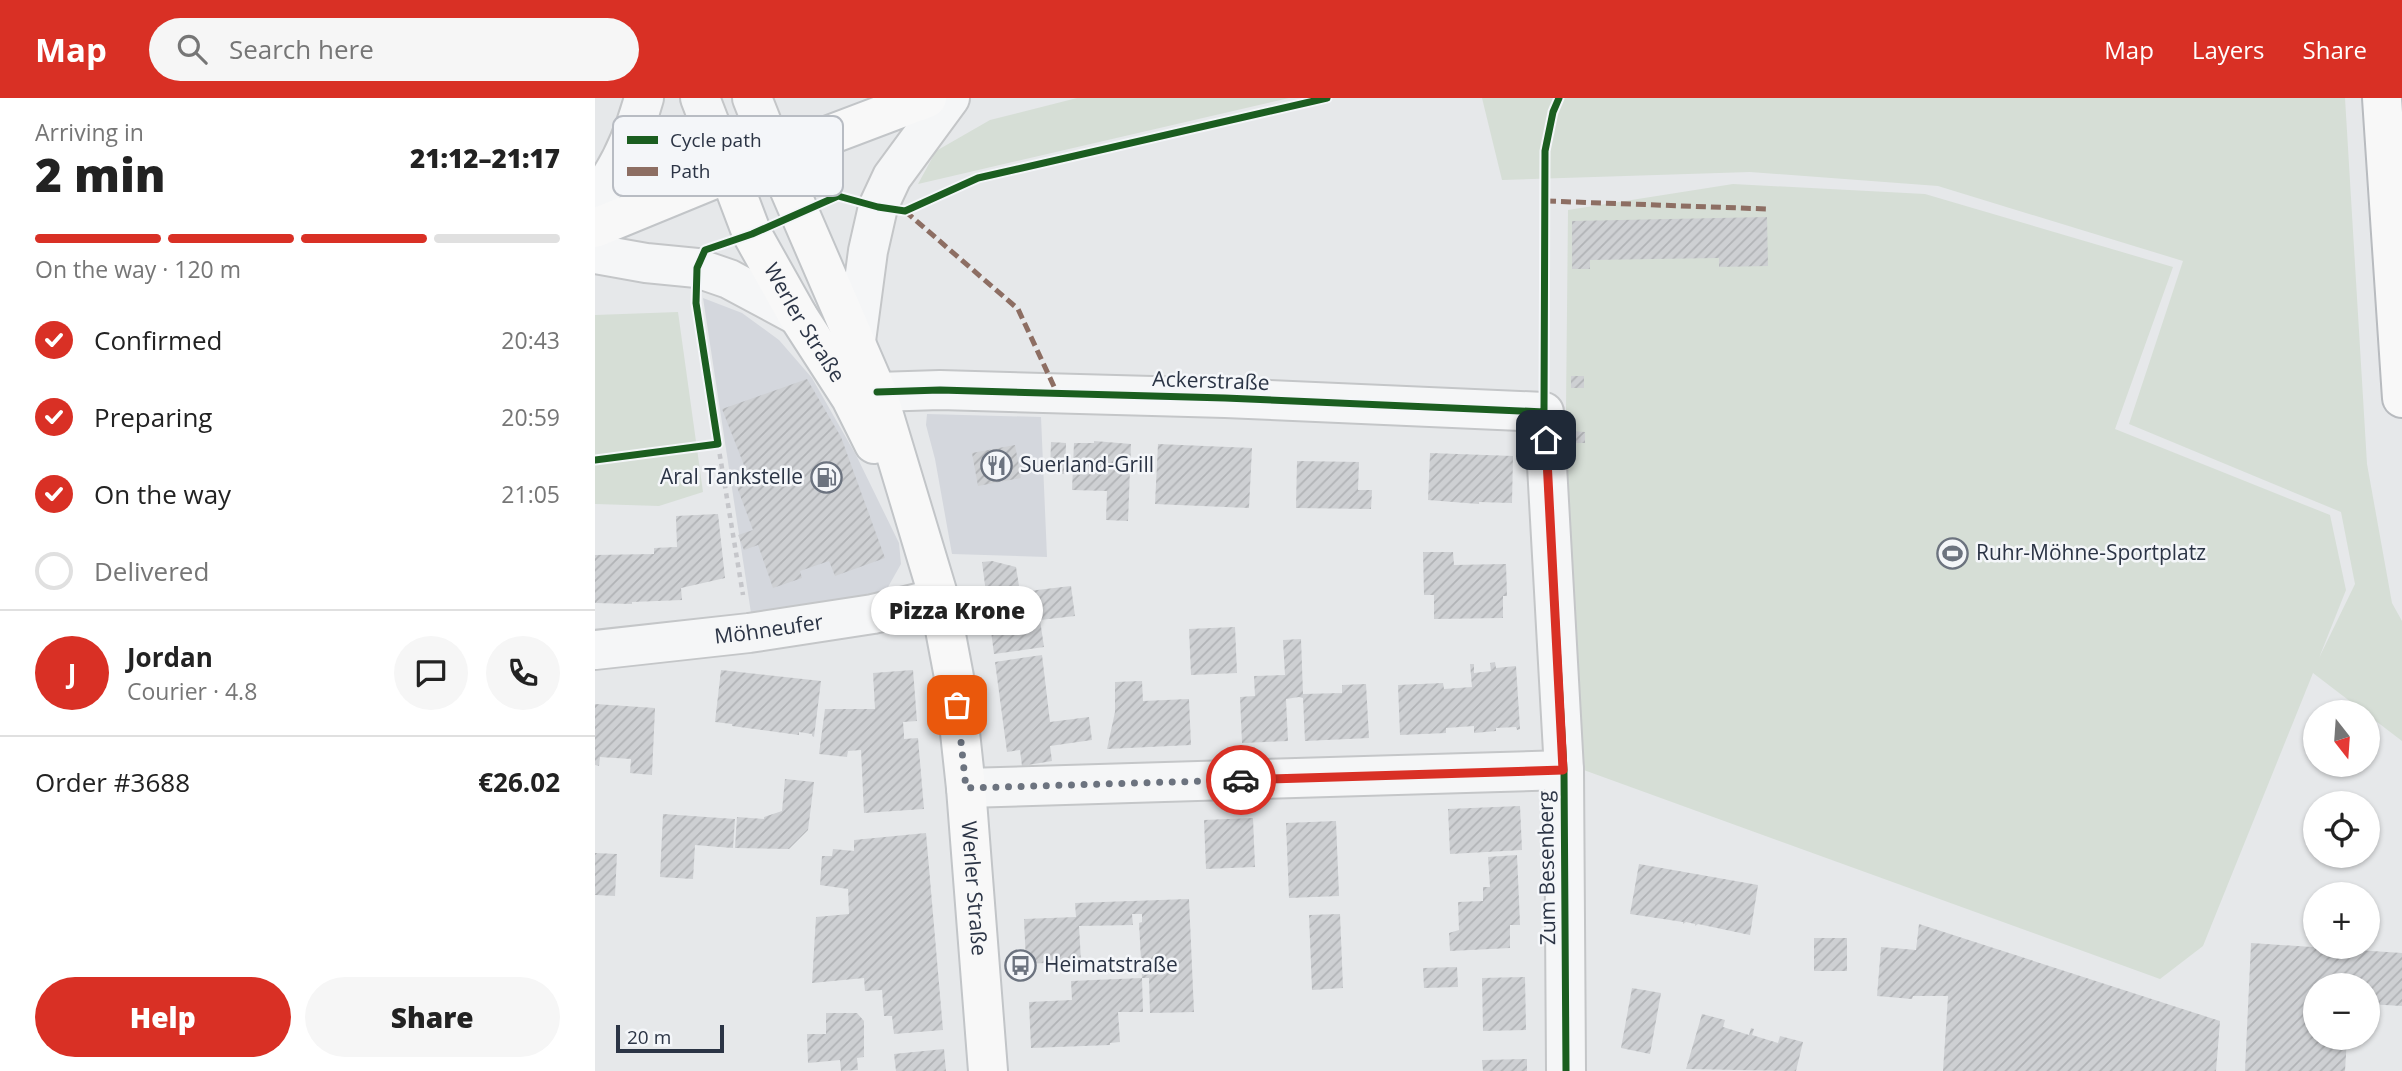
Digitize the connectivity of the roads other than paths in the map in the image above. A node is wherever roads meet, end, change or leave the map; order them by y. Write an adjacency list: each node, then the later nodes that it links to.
1 (644, 98): 7 (street)
2 (700, 98): 8 (street, Werler Straße)
3 (752, 98): 9 (street, Werler Straße)
4 (927, 98): 10 (main road)
5 (950, 98): 19 (street)
6 (2382, 98): 21 (main road)
7 (639, 116)
8 (707, 116)
9 (759, 116)
10 (843, 130)
11 (613, 173): 15 (street)
12 (673, 196): 16 (main road)
13 (738, 196): 18 (main road, Werler Straße)
14 (791, 196): 19 (main road, Werler Straße)
15 (595, 198)
16 (595, 228)
17 (595, 254): 18 (street)
18 (798, 316): 23 (main road, Werler Straße)
19 (856, 341): 20 (main road, Werler Straße)
20 (877, 392): 22 (street, Ackerstraße); 23 (main road, Werler Straße)
21 (2402, 398)
22 (1544, 412): 26 (street, Zum Besenberg)
23 (923, 540): 24 (main road, Werler Straße)
24 (939, 598): 25 (street, Möhneufer); 27 (main road, Werler Straße)
25 (595, 650)
26 (1563, 770): 27 (street); 29 (street, Zum Besenberg)
27 (966, 788): 28 (main road, Werler Straße)
28 (988, 1071)
29 (1566, 1071)

